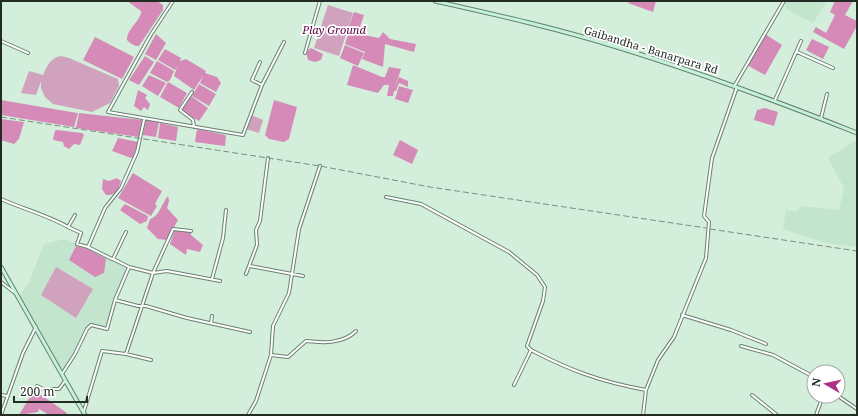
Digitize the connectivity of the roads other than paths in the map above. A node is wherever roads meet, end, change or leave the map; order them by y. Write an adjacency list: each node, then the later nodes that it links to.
1 (173, 1): 20 (street)
2 (320, 1): 12 (street)
3 (435, 1): 6 (main road, Gaibandha - Banarpara Rd)
4 (784, 1): 16 (street)
5 (468, 3): 6 (street)
6 (466, 8): 16 (main road, Gaibandha - Banarpara Rd)
7 (1, 41): 11 (street)
8 (801, 41): 10 (street)
9 (284, 42): 15 (street)
10 (797, 52): 14 (street); 19 (street)
11 (28, 53)
12 (305, 53)
13 (260, 62): 15 (street)
14 (833, 68)
15 (262, 85): 22 (street)
16 (736, 86): 19 (main road, Gaibandha - Banarpara Rd); 48 (street)
17 (192, 92): 22 (street)
18 (827, 94): 21 (street)
19 (775, 100): 21 (main road, Gaibandha - Banarpara Rd)
20 (144, 119): 22 (street); 33 (street)
21 (821, 119): 23 (main road, Gaibandha - Banarpara Rd)
22 (194, 127)
23 (857, 133)
24 (268, 158): 35 (street)
25 (320, 166): 40 (street)
26 (386, 196): 56 (street)
27 (1, 199): 30 (street)
28 (226, 210): 42 (street)
29 (75, 215): 30 (street)
30 (68, 226): 33 (street)
31 (191, 231): 38 (street)
32 (126, 232): 34 (street)
33 (88, 247): 34 (street)
34 (112, 259): 37 (street)
35 (250, 266): 39 (street); 40 (street)
36 (1, 267): 45 (main road)
37 (129, 268): 38 (street); 46 (street)
38 (153, 273): 42 (street); 47 (street)
39 (246, 274)
40 (292, 274): 41 (street); 58 (street)
41 (303, 276)
42 (212, 279): 43 (street)
43 (220, 281)
44 (1, 282): 45 (street)
45 (15, 293): 51 (main road)
46 (115, 300): 47 (street); 61 (street)
47 (142, 306): 50 (street); 57 (street)
48 (682, 315): 54 (street); 65 (street)
49 (212, 316): 50 (street)
50 (211, 323): 53 (street)
51 (36, 327): 61 (main road); 68 (street)
52 (356, 331): 58 (street)
53 (250, 332)
54 (766, 344)
55 (741, 346): 60 (street)
56 (531, 350): 63 (street); 65 (street)
57 (126, 354): 59 (street); 72 (street)
58 (271, 356): 74 (street)
59 (151, 360)
60 (806, 373)
61 (61, 375): 62 (main road)
62 (65, 381): 64 (street); 72 (main road)
63 (514, 385)
64 (37, 386)
65 (646, 390): 75 (street)
66 (1, 394): 68 (street)
67 (752, 395): 76 (street)
68 (7, 396): 73 (street)
69 (846, 401): 71 (street)
70 (820, 404): 77 (street)
71 (857, 409)
72 (84, 413)
73 (1, 415)
74 (248, 415)
75 (642, 415)
76 (777, 415)
77 (816, 415)

